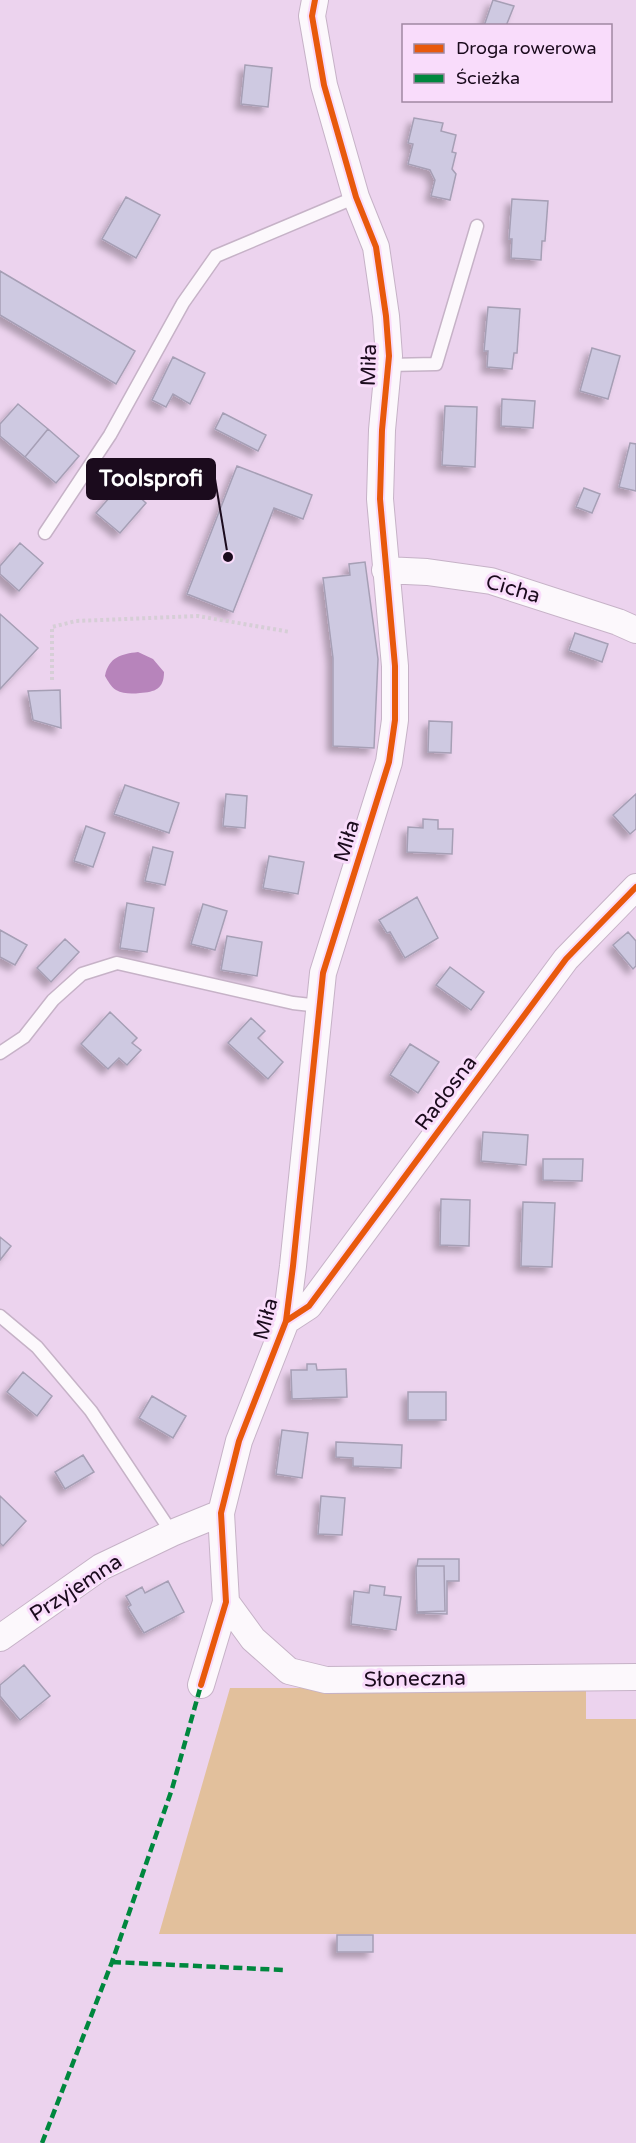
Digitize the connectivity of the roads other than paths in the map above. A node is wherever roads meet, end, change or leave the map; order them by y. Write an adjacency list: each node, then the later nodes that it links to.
1 (315, 0): 2 (street, Miła)
2 (356, 197): 4 (street, Miła); 5 (lane)
3 (477, 226): 4 (lane)
4 (388, 365): 6 (street, Miła)
5 (45, 533)
6 (385, 570): 7 (street, Cicha); 9 (street, Miła)
7 (636, 630)
8 (636, 886): 12 (street, Radosna)
9 (320, 1006): 10 (lane); 12 (street, Miła)
10 (0, 1053)
11 (0, 1316): 14 (lane)
12 (286, 1321): 13 (street, Miła)
13 (221, 1513): 14 (street, Przyjemna); 15 (street, Miła)
14 (172, 1533): 16 (street, Przyjemna)
15 (226, 1602): 17 (street, Słoneczna); 18 (street, Miła)
16 (0, 1638)
17 (636, 1677)
18 (201, 1685)

